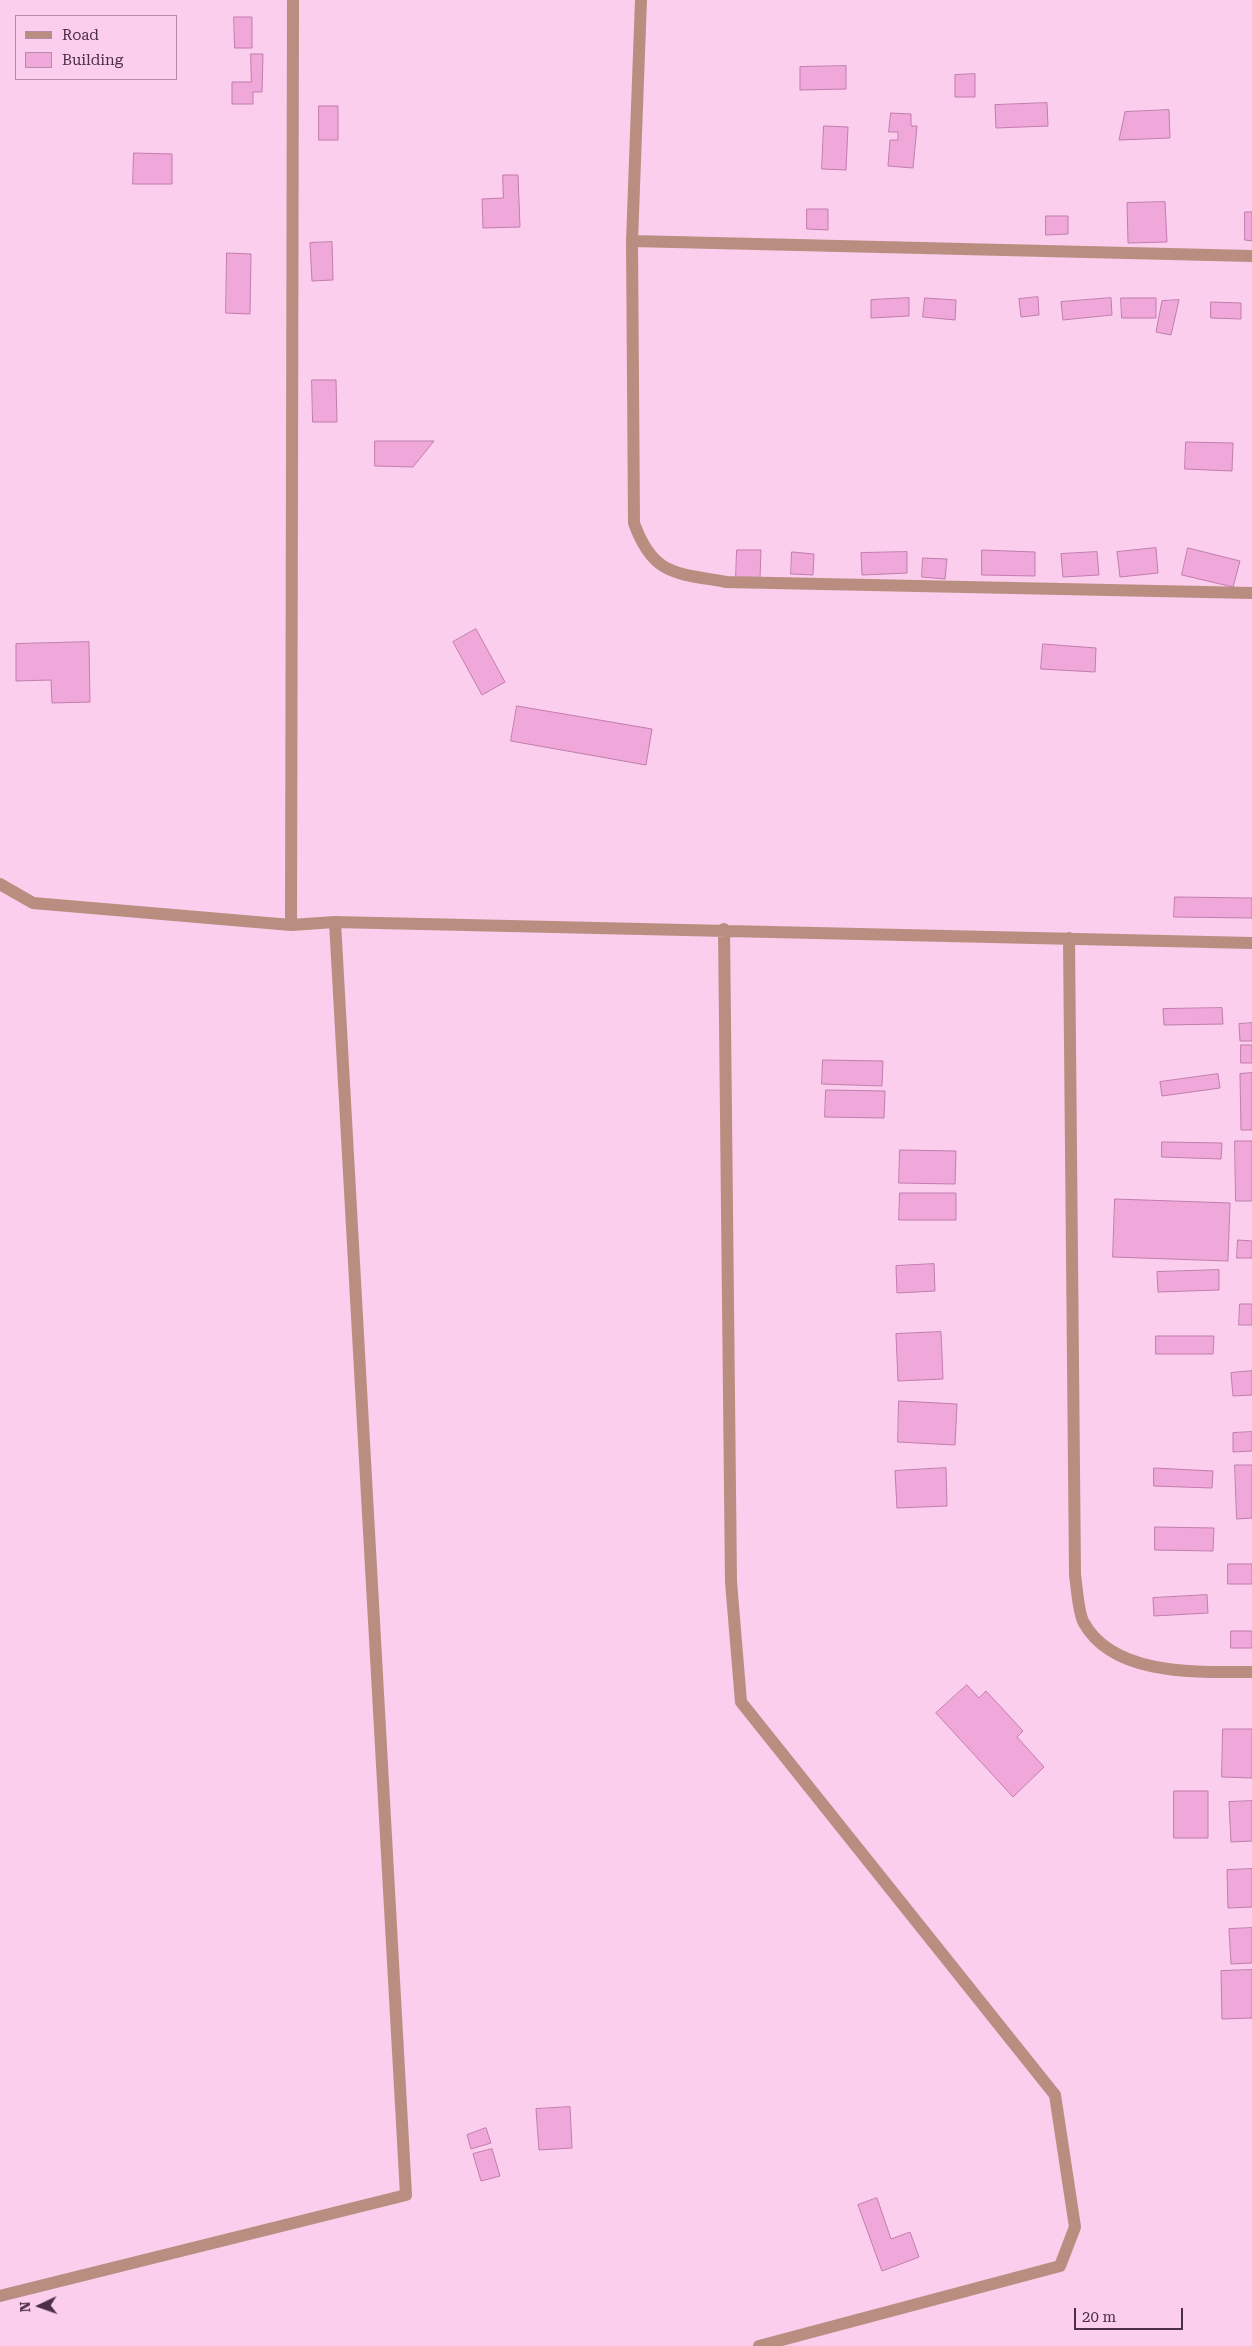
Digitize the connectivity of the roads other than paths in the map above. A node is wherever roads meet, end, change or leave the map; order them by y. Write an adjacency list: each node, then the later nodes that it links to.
1 (293, 0): 8 (street)
2 (641, 0): 3 (street)
3 (632, 241): 4 (street); 5 (street)
4 (1252, 256)
5 (1252, 593)
6 (0, 884): 8 (street)
7 (335, 922): 8 (street); 9 (street); 13 (street)
8 (291, 924)
9 (724, 930): 10 (street); 14 (street)
10 (1069, 938): 11 (street); 12 (street)
11 (1252, 943)
12 (1252, 1672)
13 (0, 2296)
14 (759, 2346)

